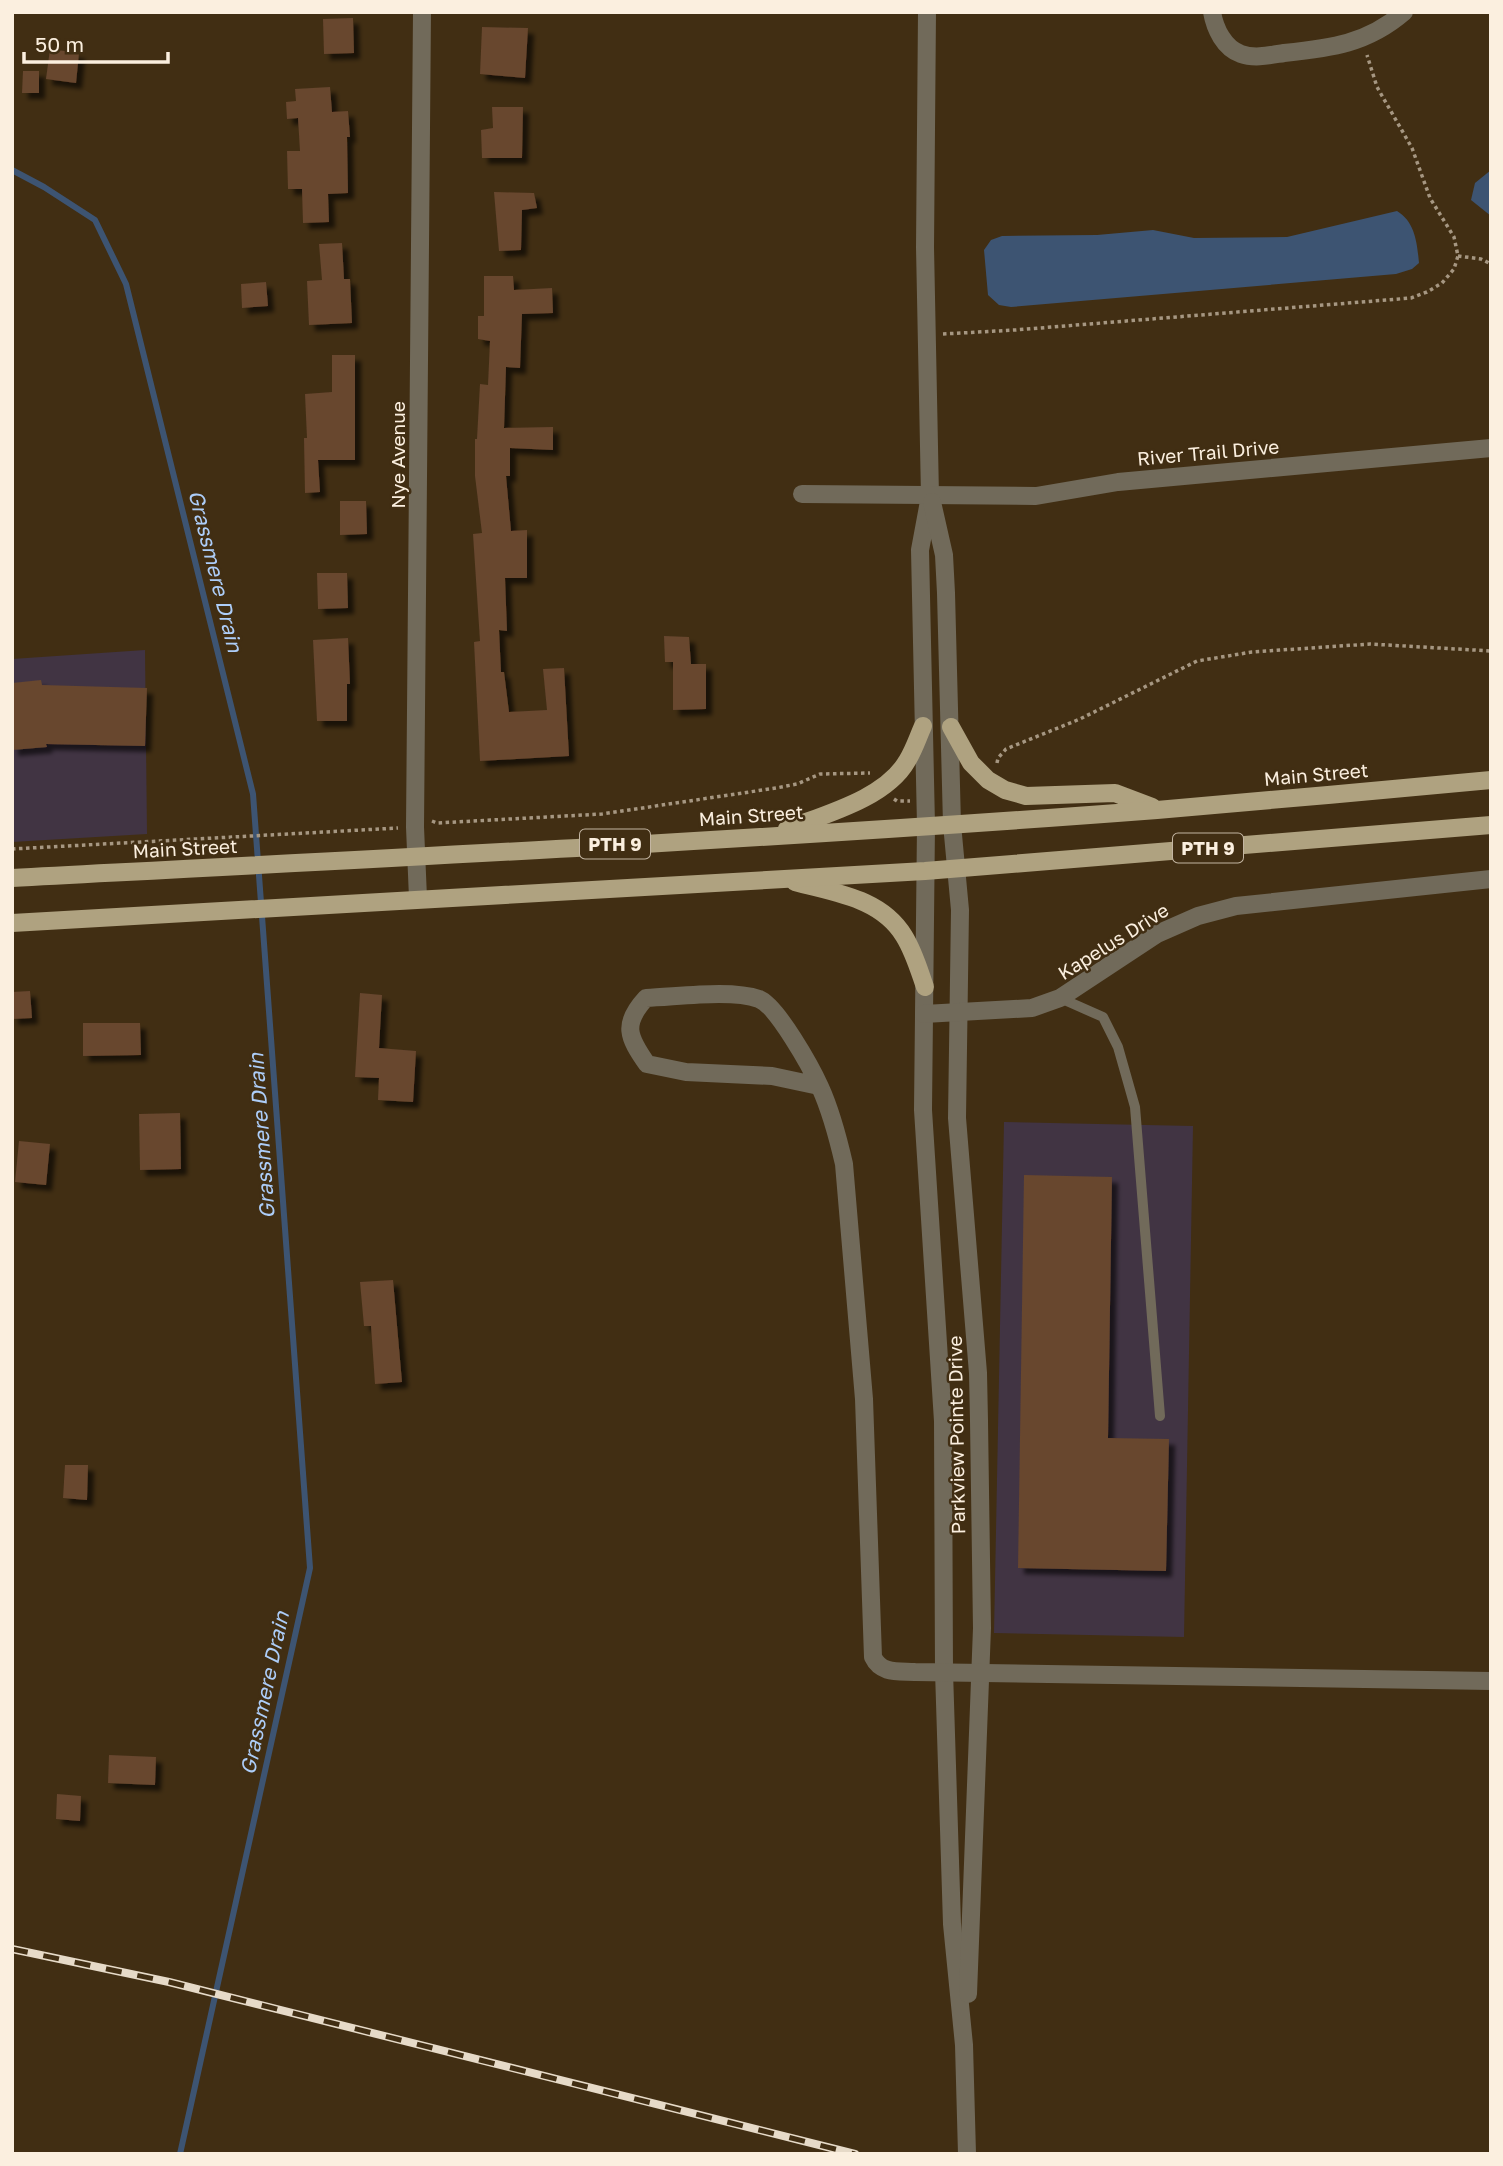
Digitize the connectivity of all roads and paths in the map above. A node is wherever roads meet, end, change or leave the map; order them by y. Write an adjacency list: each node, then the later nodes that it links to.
1 (422, 12): 21 (street, Nye Avenue)
2 (927, 12): 8 (street)
3 (1212, 12): 5 (street)
4 (1404, 12): 5 (street)
5 (1363, 39): 6 (path)
6 (1458, 256): 7 (path); 8 (path)
7 (1491, 264)
8 (927, 335): 11 (street)
9 (1491, 448): 11 (street, River Trail Drive)
10 (802, 494): 11 (street, River Trail Drive)
11 (930, 495): 12 (street); 13 (street)
12 (923, 726): 19 (street); 22 (main road)
13 (951, 727): 17 (main road); 18 (street)
14 (1491, 780): 17 (main road, Main Street / PTH 9)
15 (897, 802): 16 (path)
16 (896, 810)
17 (1158, 810): 18 (main road, Main Street / PTH 9)
18 (952, 824): 19 (main road, Main Street / PTH 9); 25 (street, Parkview Pointe Drive)
19 (926, 825): 22 (main road, Main Street / PTH 9); 26 (street, Parkview Pointe Drive)
20 (1491, 825): 25 (main road, PTH 9)
21 (415, 827): 23 (path); 24 (street, Nye Avenue)
22 (772, 835): 24 (main road, Main Street / PTH 9)
23 (12, 849)
24 (415, 857): 27 (main road, Main Street / PTH 9); 30 (street, Nye Avenue)
25 (956, 868): 26 (main road, PTH 9); 35 (street, Parkview Pointe Drive)
26 (925, 870): 28 (main road, PTH 9); 32 (street, Parkview Pointe Drive)
27 (12, 878)
28 (782, 878): 30 (main road, PTH 9); 32 (main road)
29 (1491, 879): 33 (street, Kapelus Drive)
30 (418, 898): 31 (main road, PTH 9)
31 (12, 923)
32 (925, 987): 34 (street, Parkview Pointe Drive)
33 (1060, 998): 35 (street, Kapelus Drive); 37 (lane)
34 (924, 1014): 35 (street, Kapelus Drive); 38 (street, Parkview Pointe Drive)
35 (960, 1014): 39 (street, Parkview Pointe Drive)
36 (819, 1086): 36 (street); 38 (street)
37 (1160, 1416)
38 (944, 1671): 39 (street); 41 (street, Parkview Pointe Drive)
39 (981, 1671): 40 (street); 41 (street, Parkview Pointe Drive)
40 (1491, 1681)
41 (964, 2045): 42 (street, Parkview Pointe Drive)
42 (967, 2154)

